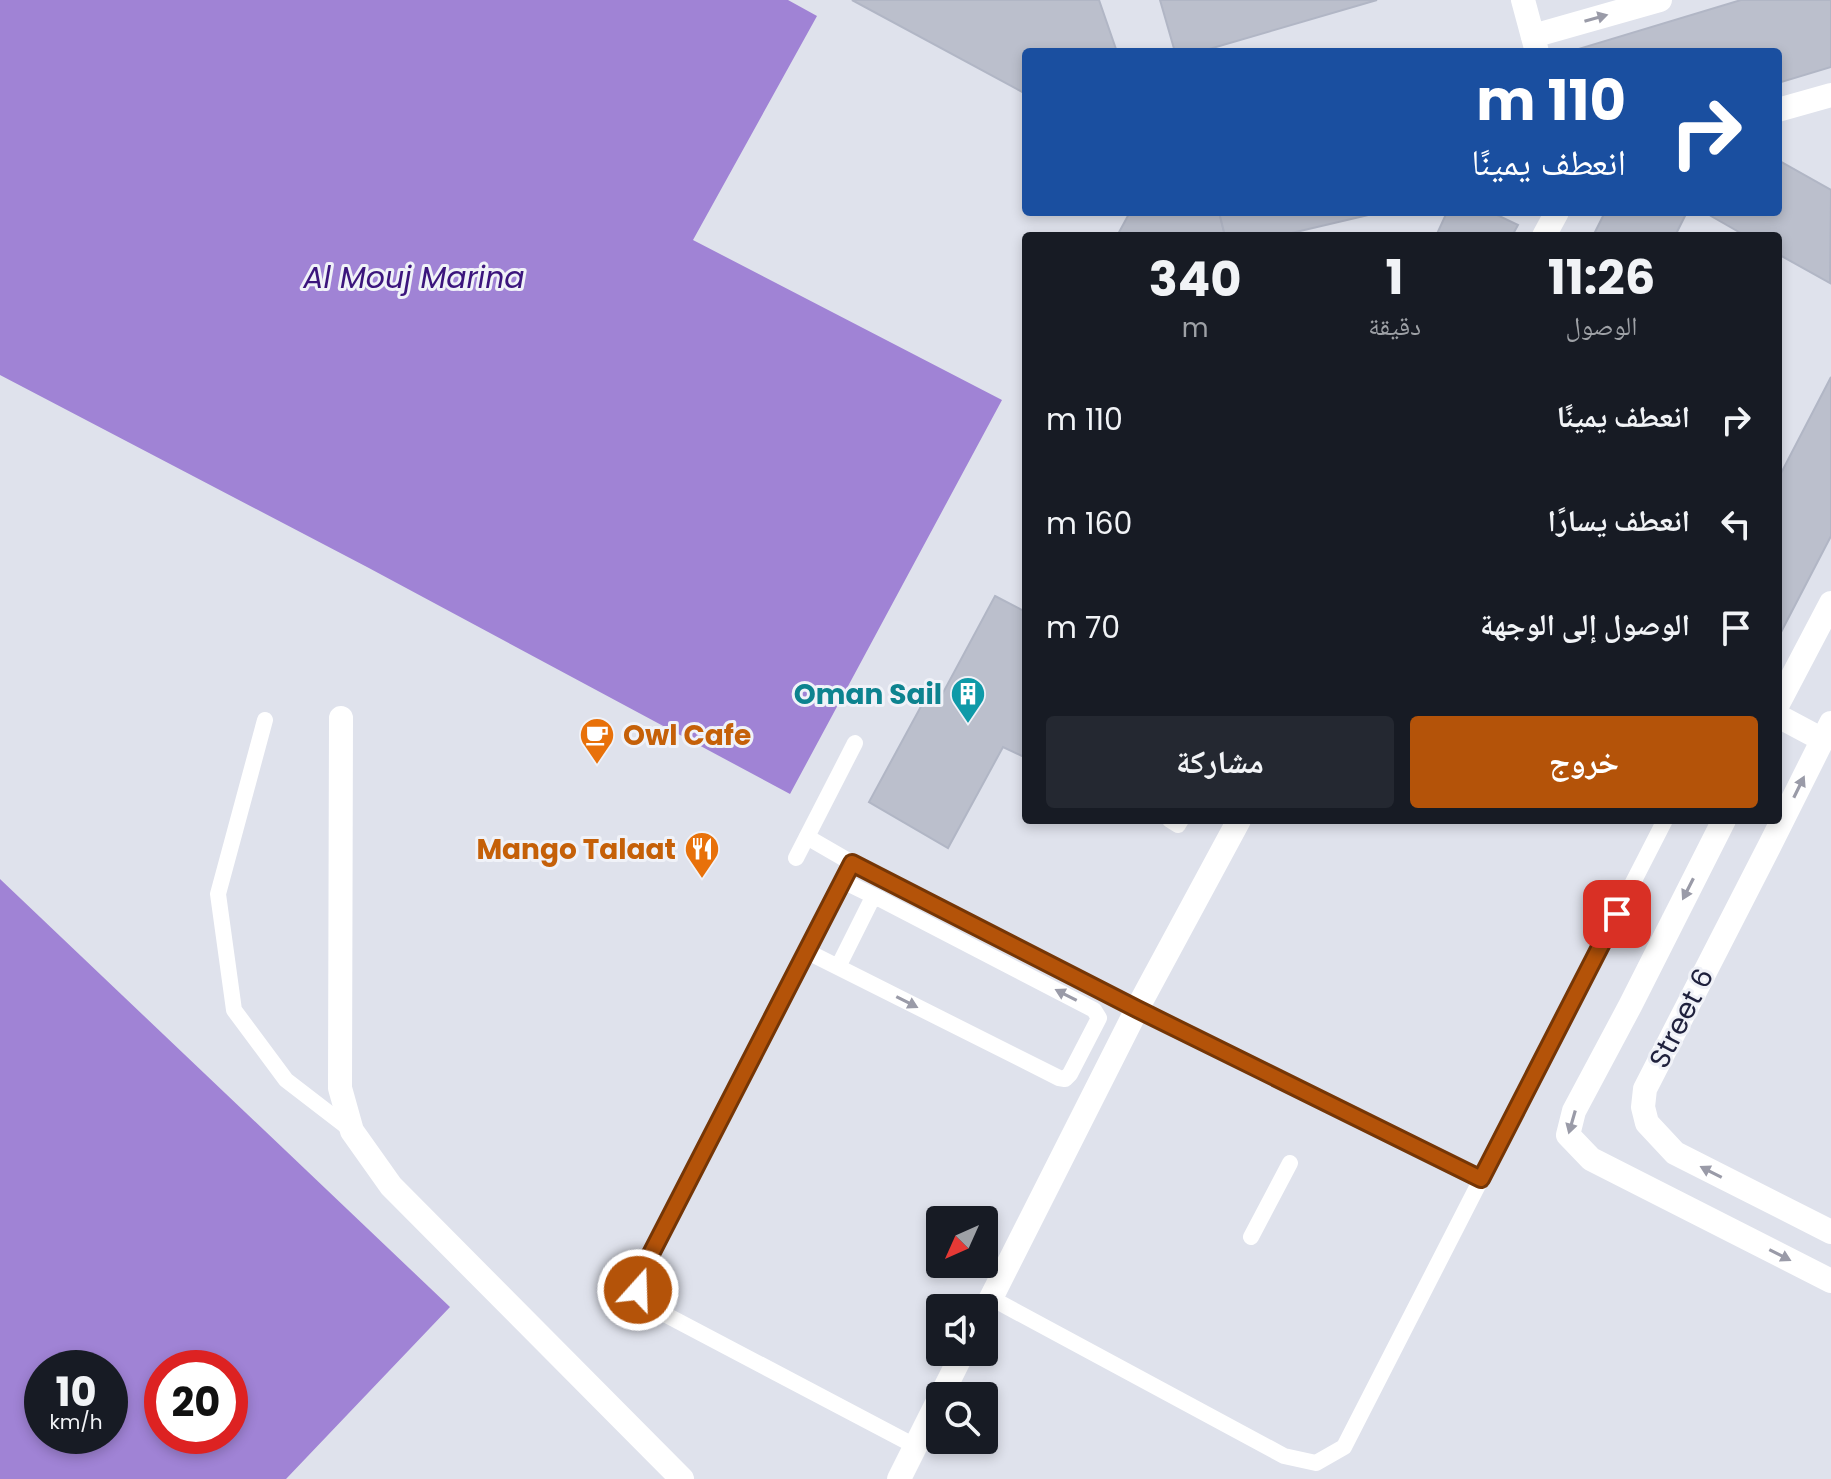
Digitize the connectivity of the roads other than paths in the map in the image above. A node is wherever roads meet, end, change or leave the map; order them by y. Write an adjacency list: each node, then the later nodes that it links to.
1 (1523, 0): 3 (street)
2 (1660, 0): 3 (street, one-way to 2)
3 (1535, 44)
4 (1831, 95): 5 (street)
5 (1782, 109)
6 (1831, 603): 7 (street)
7 (1809, 645): 8 (street); 9 (street)
8 (1782, 663)
9 (1782, 696)
10 (1782, 717): 13 (street)
11 (341, 718): 28 (street)
12 (265, 720): 28 (lane)
13 (1827, 731): 15 (street, Street 6, one-way to 13)
14 (855, 743): 20 (lane)
15 (1782, 821)
16 (1237, 824): 27 (street)
17 (1663, 824): 30 (lane)
18 (1722, 824): 33 (street, Street 6, one-way to 33)
19 (1780, 824): 31 (street, Street 6, one-way to 19)
20 (807, 837): 21 (lane); 22 (lane)
21 (796, 858)
22 (852, 863): 23 (lane); 27 (lane)
23 (843, 881): 24 (lane); 25 (lane)
24 (880, 899): 26 (lane); 26 (lane, one-way to 24)
25 (806, 951): 26 (lane); 37 (lane)
26 (838, 967)
27 (1137, 1009): 30 (lane); 34 (street)
28 (352, 1131): 38 (street)
29 (1290, 1163): 32 (lane)
30 (1481, 1179): 35 (lane)
31 (1831, 1232)
32 (1251, 1237)
33 (1831, 1281)
34 (994, 1294)
35 (998, 1310)
36 (926, 1424): 37 (street)
37 (915, 1446): 39 (street)
38 (682, 1479)
39 (899, 1479)

